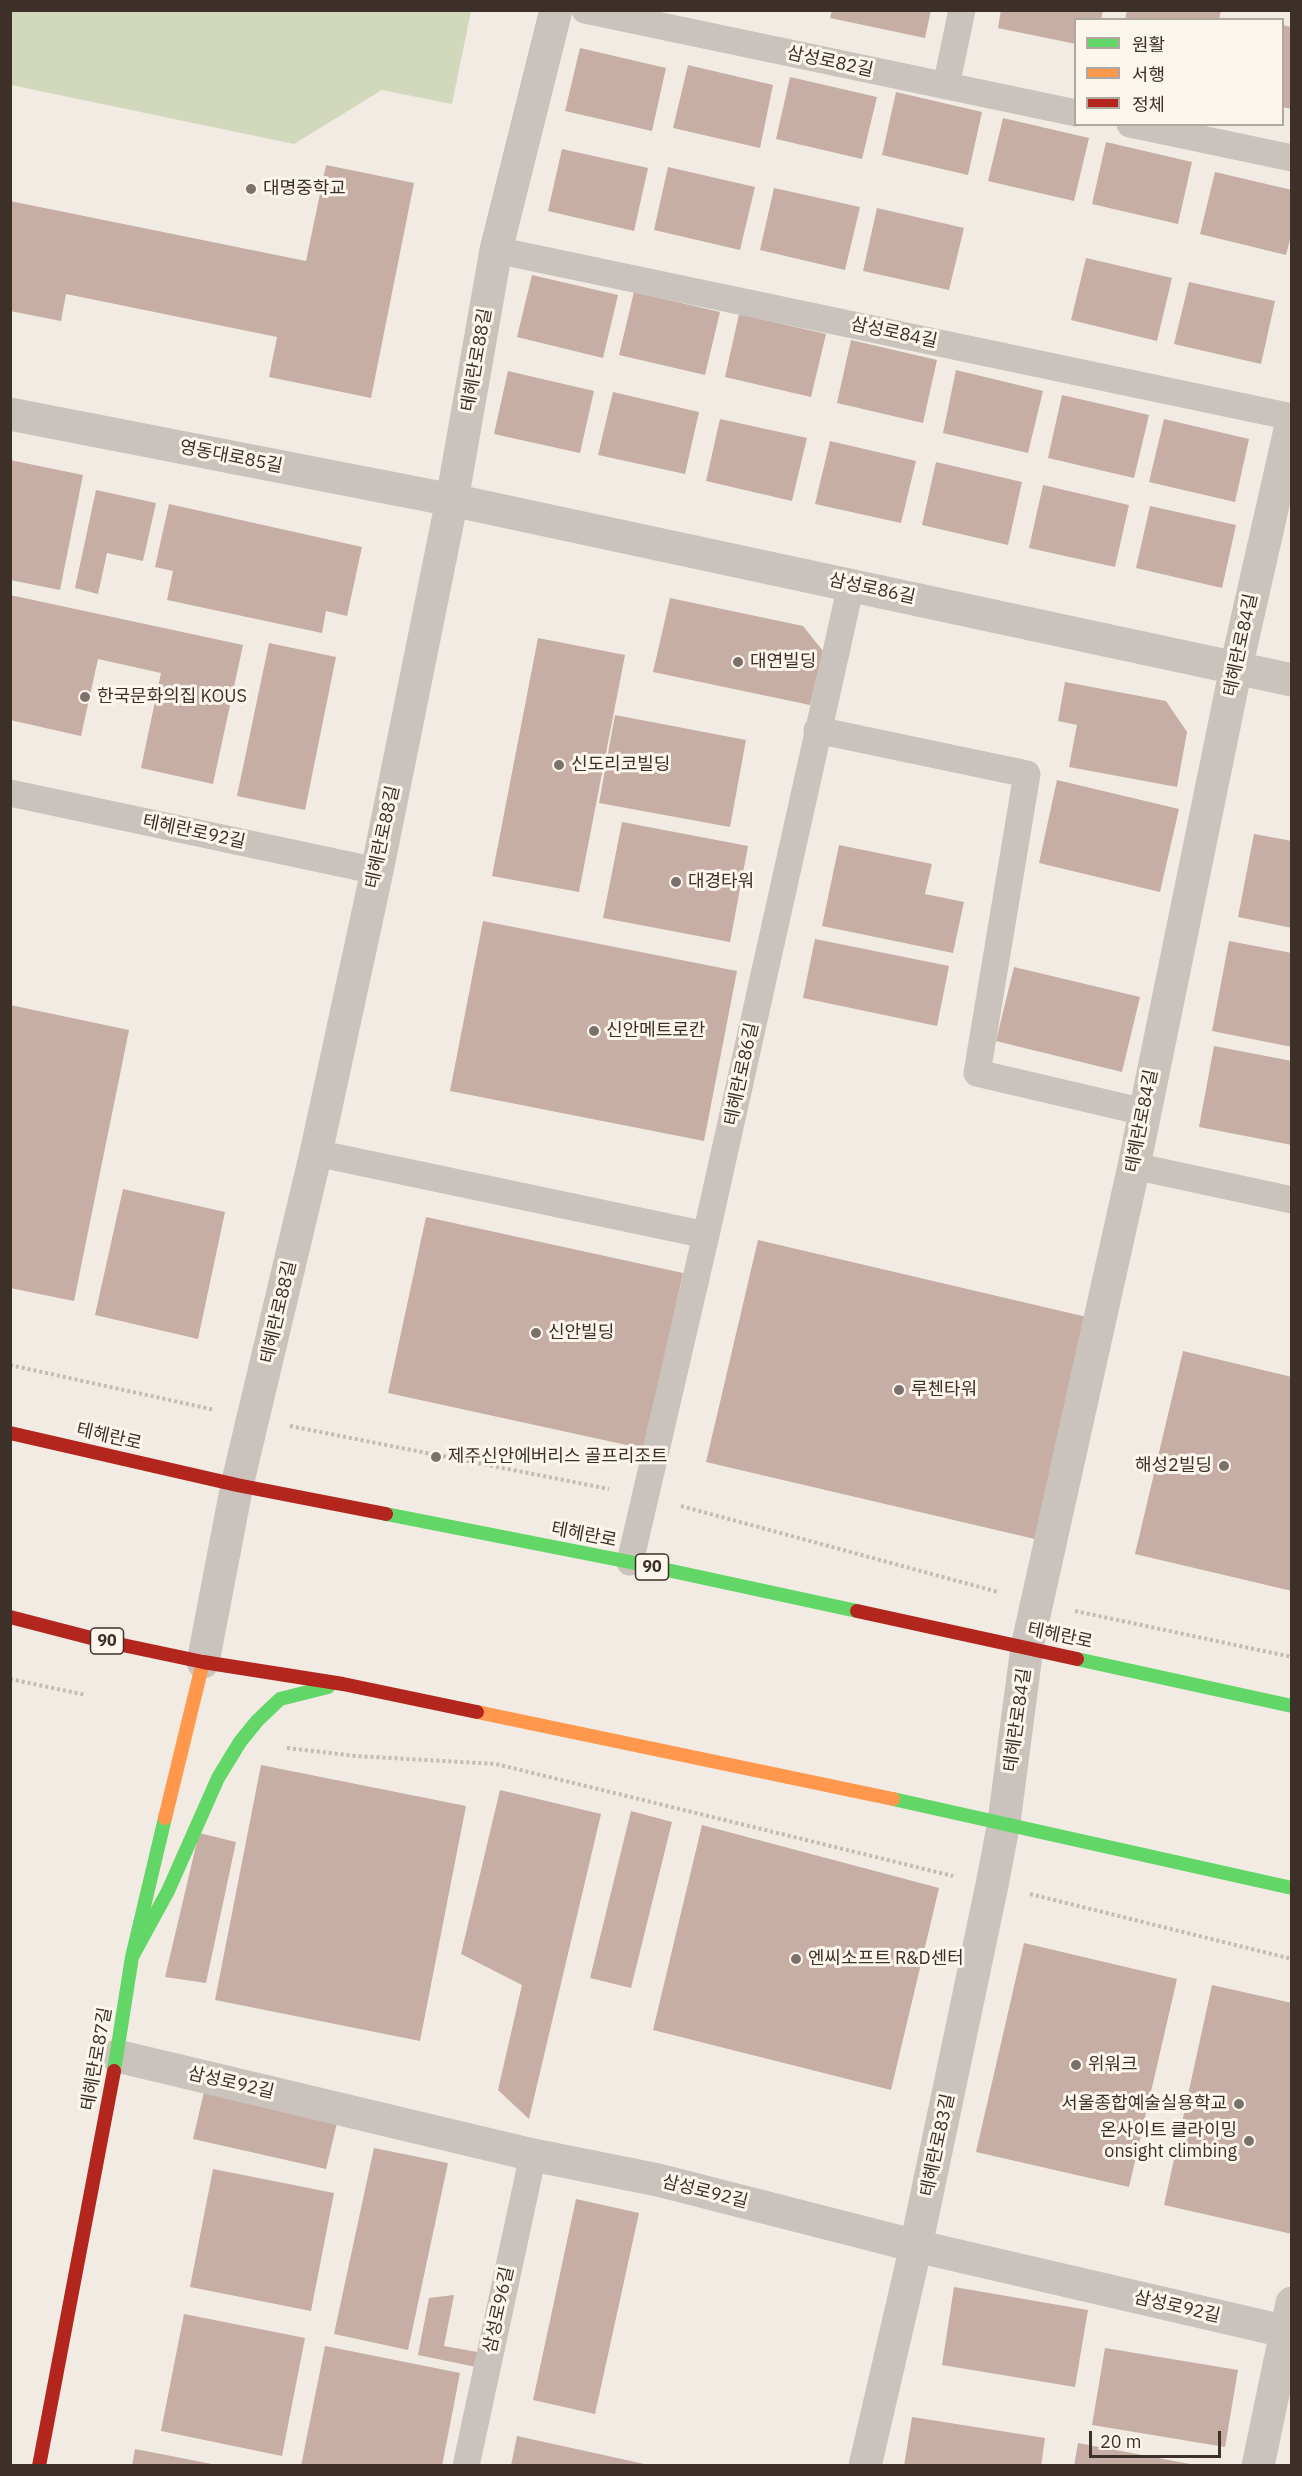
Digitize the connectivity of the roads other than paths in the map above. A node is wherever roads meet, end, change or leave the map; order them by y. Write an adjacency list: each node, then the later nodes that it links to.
1 (555, 10): 8 (street, 테헤란로88길)
2 (585, 10): 4 (lane, 삼성로82길)
3 (962, 10): 4 (lane)
4 (946, 86): 5 (lane, 삼성로82길)
5 (1074, 113)
6 (1140, 126): 7 (lane)
7 (1292, 158)
8 (496, 250): 10 (lane, 삼성로84길); 11 (street, 테헤란로88길)
9 (10, 414): 11 (street, 영동대로85길)
10 (1292, 419): 13 (street, 테헤란로84길)
11 (452, 500): 12 (street, 삼성로86길); 17 (street, 테헤란로88길)
12 (851, 585): 13 (street, 삼성로86길); 15 (lane, 테헤란로86길)
13 (1236, 668): 14 (street, 삼성로86길); 18 (street, 테헤란로84길)
14 (1292, 680)
15 (817, 730): 18 (lane); 22 (lane, 테헤란로86길)
16 (10, 793): 17 (lane, 테헤란로92길)
17 (377, 871): 19 (street, 테헤란로88길)
18 (1144, 1112): 20 (street, 테헤란로84길)
19 (316, 1153): 22 (lane); 24 (street, 테헤란로88길)
20 (1134, 1166): 21 (lane); 27 (street, 테헤란로84길)
21 (1292, 1200)
22 (706, 1235): 25 (lane, 테헤란로86길)
23 (10, 1433): 24 (main road, 테헤란로 / 90)
24 (237, 1485): 25 (main road, 테헤란로 / 90); 28 (street, 테헤란로88길)
25 (630, 1562): 27 (main road, 테헤란로 / 90)
26 (10, 1617): 28 (main road, 90)
27 (1027, 1647): 30 (main road, 테헤란로 / 90); 31 (street, 테헤란로84길)
28 (203, 1662): 29 (main road, 90); 33 (main road, 테헤란로87길)
29 (343, 1684): 31 (main road, 90); 33 (main road)
30 (1292, 1706)
31 (1004, 1822): 32 (main road, 90); 36 (street, 테헤란로83길)
32 (1292, 1888)
33 (132, 1957): 34 (main road, 테헤란로87길)
34 (117, 2056): 35 (street, 삼성로92길); 38 (main road, 테헤란로87길)
35 (533, 2155): 36 (street, 삼성로92길); 39 (lane, 삼성로96길)
36 (916, 2246): 37 (street, 삼성로92길); 40 (street, 테헤란로83길)
37 (1289, 2322): 41 (street)
38 (39, 2466)
39 (466, 2466)
40 (865, 2466)
41 (1258, 2466)

